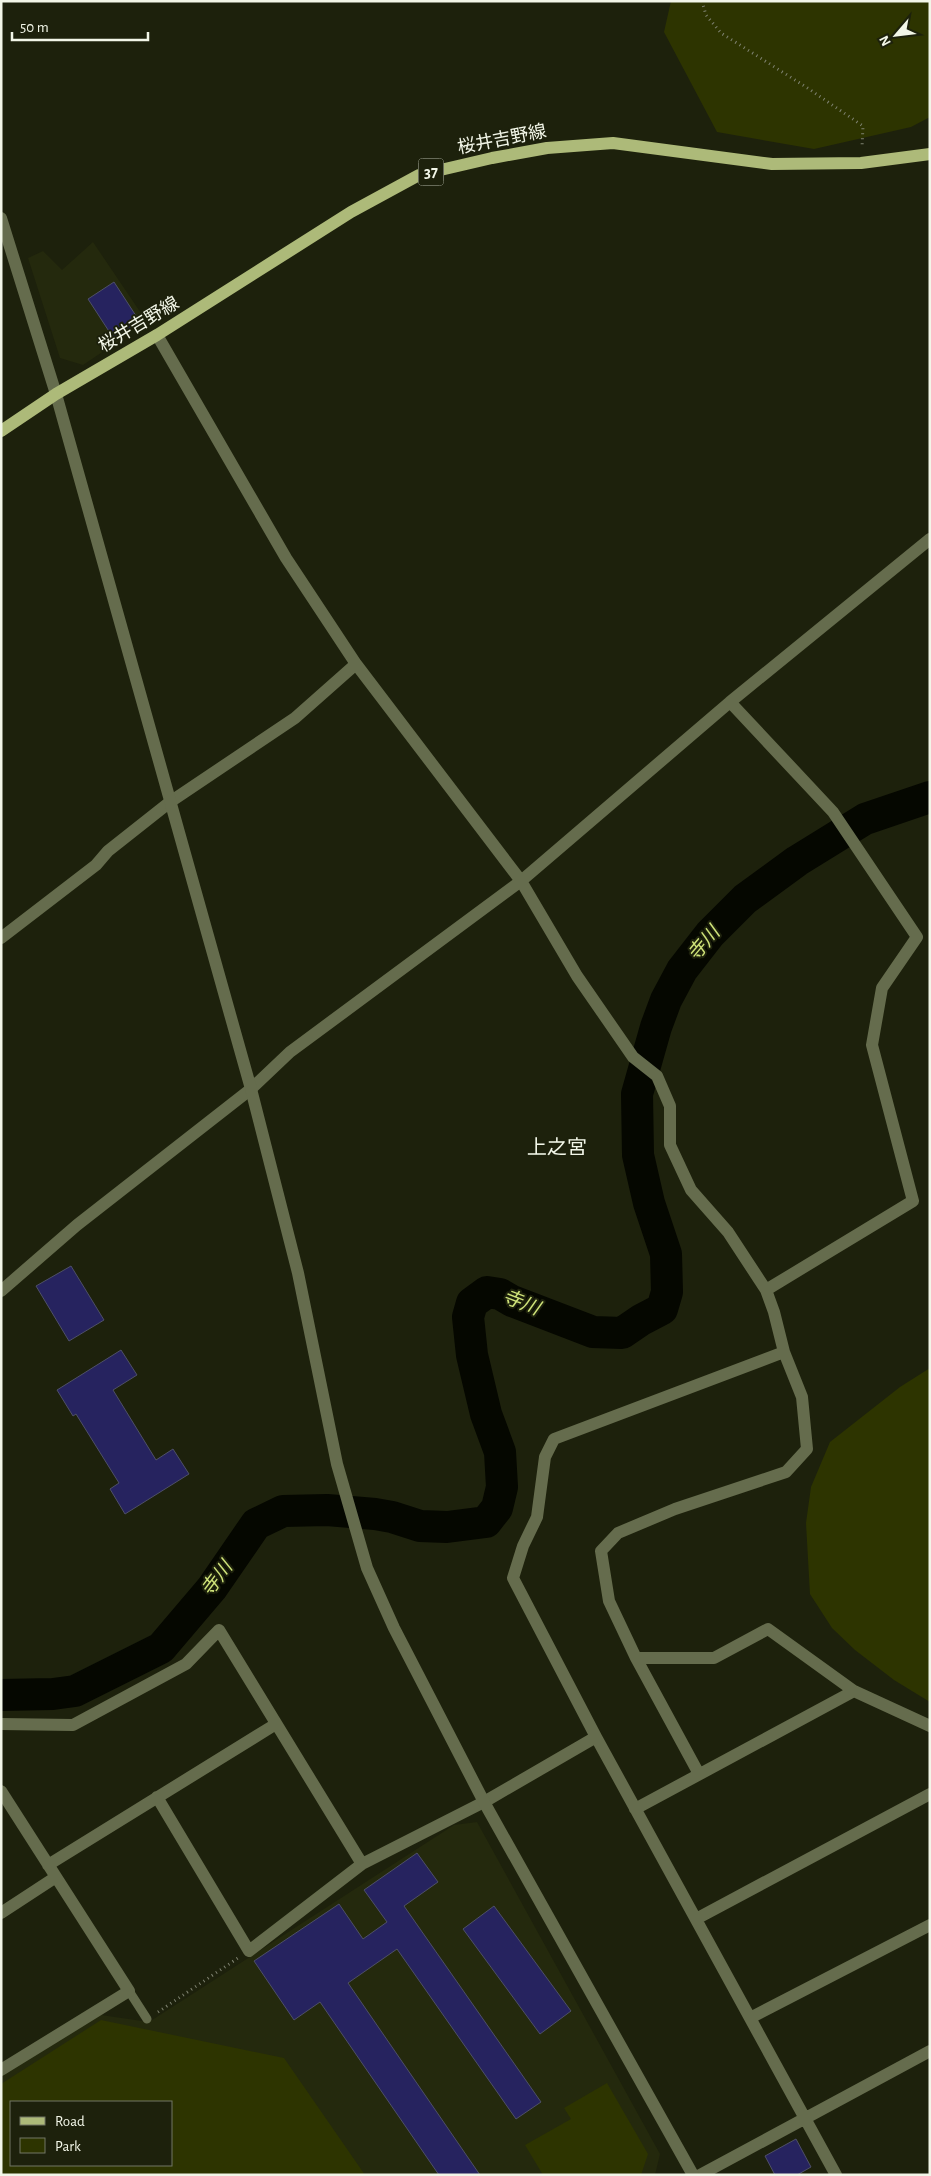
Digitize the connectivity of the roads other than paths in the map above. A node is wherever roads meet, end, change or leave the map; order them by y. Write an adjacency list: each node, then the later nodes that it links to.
1 (930, 154): 3 (main road, 桜井吉野線 / 37)
2 (1, 218): 4 (street)
3 (157, 335): 4 (main road, 桜井吉野線 / 37); 7 (street)
4 (56, 394): 5 (main road, 桜井吉野線 / 37); 9 (street)
5 (1, 431)
6 (930, 539): 8 (street)
7 (356, 664): 9 (street); 10 (street)
8 (730, 702): 10 (street); 13 (street)
9 (170, 802): 11 (street); 12 (street)
10 (521, 881): 12 (street); 13 (street)
11 (1, 938)
12 (251, 1089): 14 (street); 26 (street)
13 (766, 1290): 15 (street)
14 (1, 1291)
15 (784, 1352): 16 (street); 21 (street)
16 (636, 1658): 17 (street); 22 (street)
17 (854, 1691): 20 (street); 22 (street)
18 (1, 1724): 19 (street)
19 (276, 1724): 25 (street); 28 (street)
20 (930, 1726)
21 (596, 1737): 26 (street); 27 (street)
22 (699, 1774): 27 (street)
23 (1, 1791): 29 (street)
24 (930, 1794): 32 (street)
25 (157, 1797): 28 (street); 29 (street)
26 (484, 1802): 28 (street); 40 (street)
27 (636, 1809): 32 (street)
28 (362, 1864)
29 (48, 1865): 30 (street)
30 (56, 1877): 31 (street); 34 (street)
31 (1, 1913)
32 (696, 1919): 35 (street)
33 (930, 1925): 35 (street)
34 (129, 1991): 36 (lane); 38 (street)
35 (750, 2018): 39 (street)
36 (148, 2019)
37 (930, 2051): 39 (street)
38 (1, 2070)
39 (805, 2118): 41 (street); 42 (street)
40 (692, 2175)
41 (700, 2175)
42 (836, 2175)

